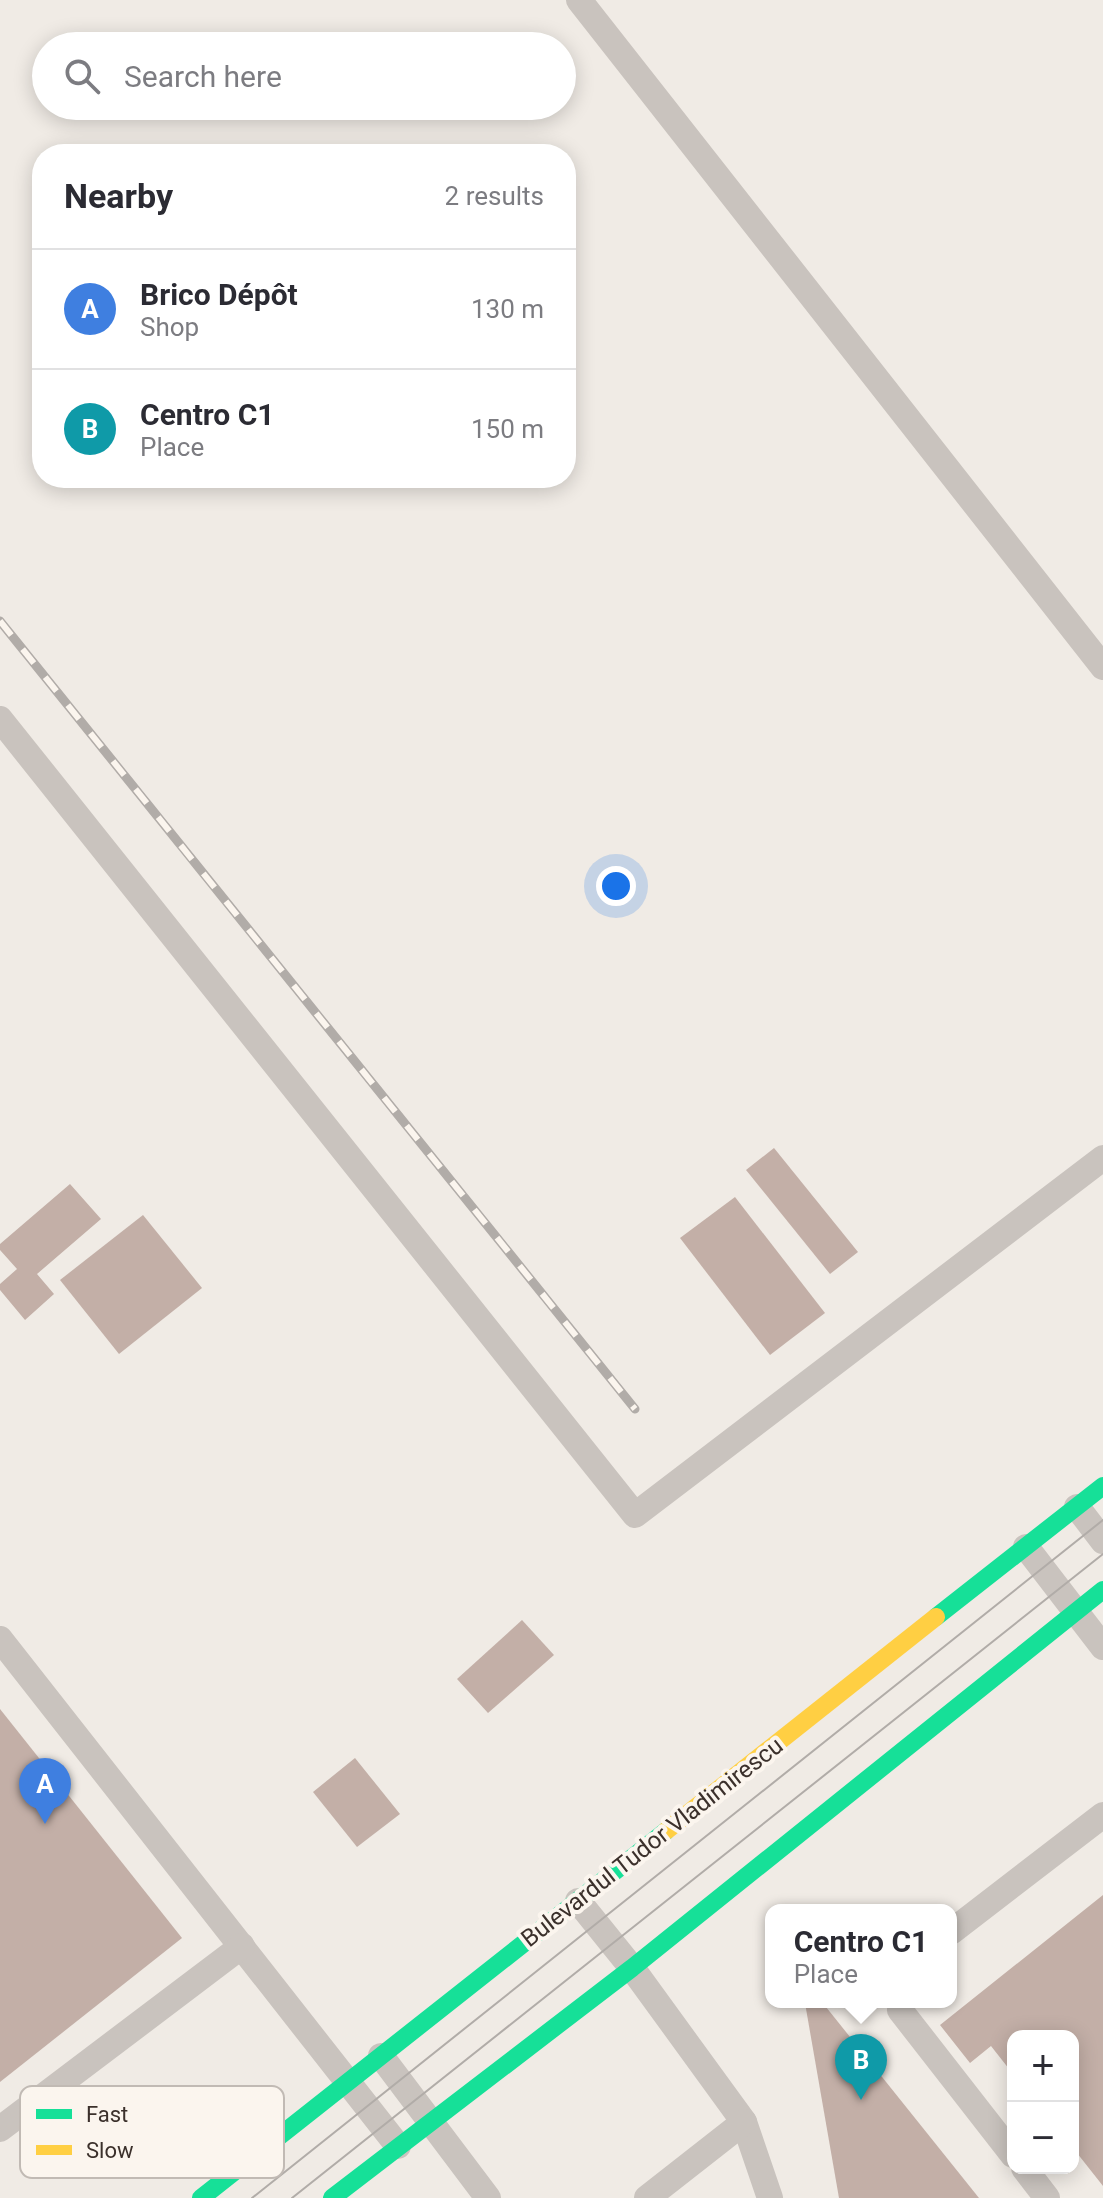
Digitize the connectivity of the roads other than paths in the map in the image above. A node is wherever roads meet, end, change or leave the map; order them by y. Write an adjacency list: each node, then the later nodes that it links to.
1 (579, 0): 2 (lane)
2 (1103, 667)
3 (0, 719): 4 (lane)
4 (1103, 1158)
5 (1103, 1486): 6 (main road, Bulevardul Tudor Vladimirescu)
6 (1077, 1507): 7 (lane); 8 (main road, Bulevardul Tudor Vladimirescu)
7 (1103, 1541)
8 (1026, 1547): 10 (lane); 14 (main road, Bulevardul Tudor Vladimirescu)
9 (1103, 1590): 10 (main road)
10 (1076, 1611): 12 (lane); 17 (main road)
11 (0, 1639): 16 (lane)
12 (1103, 1647)
13 (1103, 1815): 15 (lane)
14 (578, 1901): 17 (lane); 19 (main road, Bulevardul Tudor Vladimirescu)
15 (957, 1927)
16 (242, 1946): 20 (lane); 21 (lane)
17 (632, 1968): 23 (main road); 24 (lane)
18 (901, 2008): 28 (lane)
19 (381, 2056): 20 (main road, Bulevardul Tudor Vladimirescu); 23 (lane)
20 (348, 2081): 26 (main road, Bulevardul Tudor Vladimirescu); 27 (lane)
21 (57, 2086)
22 (20, 2114): 25 (lane)
23 (430, 2121): 27 (main road); 33 (lane)
24 (744, 2122): 34 (lane); 35 (lane)
25 (0, 2129)
26 (284, 2132)
27 (398, 2146): 32 (main road)
28 (1007, 2147)
29 (1029, 2174): 36 (lane)
30 (226, 2178): 31 (main road, Bulevardul Tudor Vladimirescu)
31 (201, 2198)
32 (332, 2198)
33 (488, 2198)
34 (647, 2198)
35 (770, 2198)
36 (1047, 2198)

